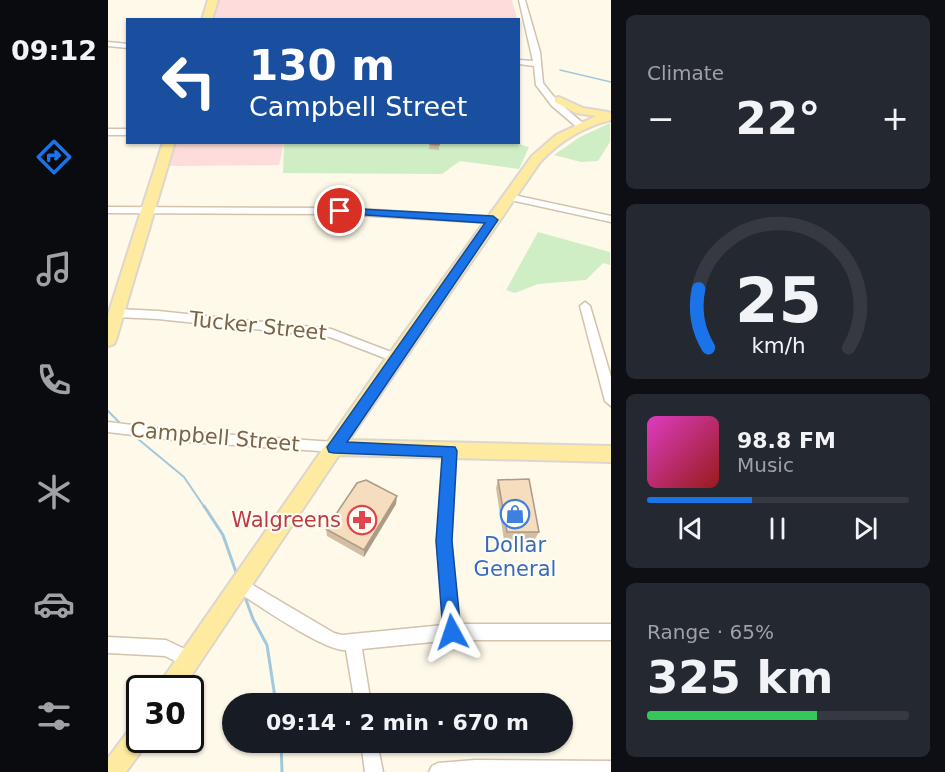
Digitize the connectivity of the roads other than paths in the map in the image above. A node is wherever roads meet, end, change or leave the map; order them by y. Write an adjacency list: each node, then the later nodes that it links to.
1 (213, 0): 3 (main road)
2 (522, 0): 7 (street)
3 (208, 18)
4 (108, 44): 5 (street)
5 (126, 46)
6 (520, 62): 7 (street)
7 (538, 64): 8 (street)
8 (538, 75): 9 (street); 11 (street)
9 (559, 100): 10 (main road); 11 (street)
10 (610, 115): 11 (main road)
11 (584, 125): 15 (main road)
12 (108, 132): 13 (street)
13 (126, 132)
14 (169, 144): 17 (main road)
15 (509, 197): 18 (street); 19 (main road)
16 (108, 210): 17 (street)
17 (148, 211): 19 (street); 21 (main road)
18 (610, 219)
19 (493, 220): 23 (main road)
20 (585, 306): 24 (street)
21 (117, 313): 22 (main road); 23 (street, Tucker Street)
22 (108, 340)
23 (395, 358): 26 (main road)
24 (610, 400)
25 (109, 427): 26 (street, Campbell Street)
26 (334, 447): 27 (main road, Campbell Street); 29 (main road)
27 (450, 451): 28 (main road, Campbell Street); 30 (street)
28 (610, 454)
29 (243, 582): 32 (street); 34 (main road)
30 (452, 632): 31 (street); 32 (street)
31 (610, 632)
32 (353, 644): 36 (street)
33 (108, 645): 34 (street)
34 (189, 660): 35 (main road)
35 (179, 675)
36 (361, 693)
37 (126, 753): 40 (main road)
38 (371, 753): 41 (street)
39 (610, 771): 42 (street)
40 (112, 772)
41 (374, 772)
42 (438, 772)

